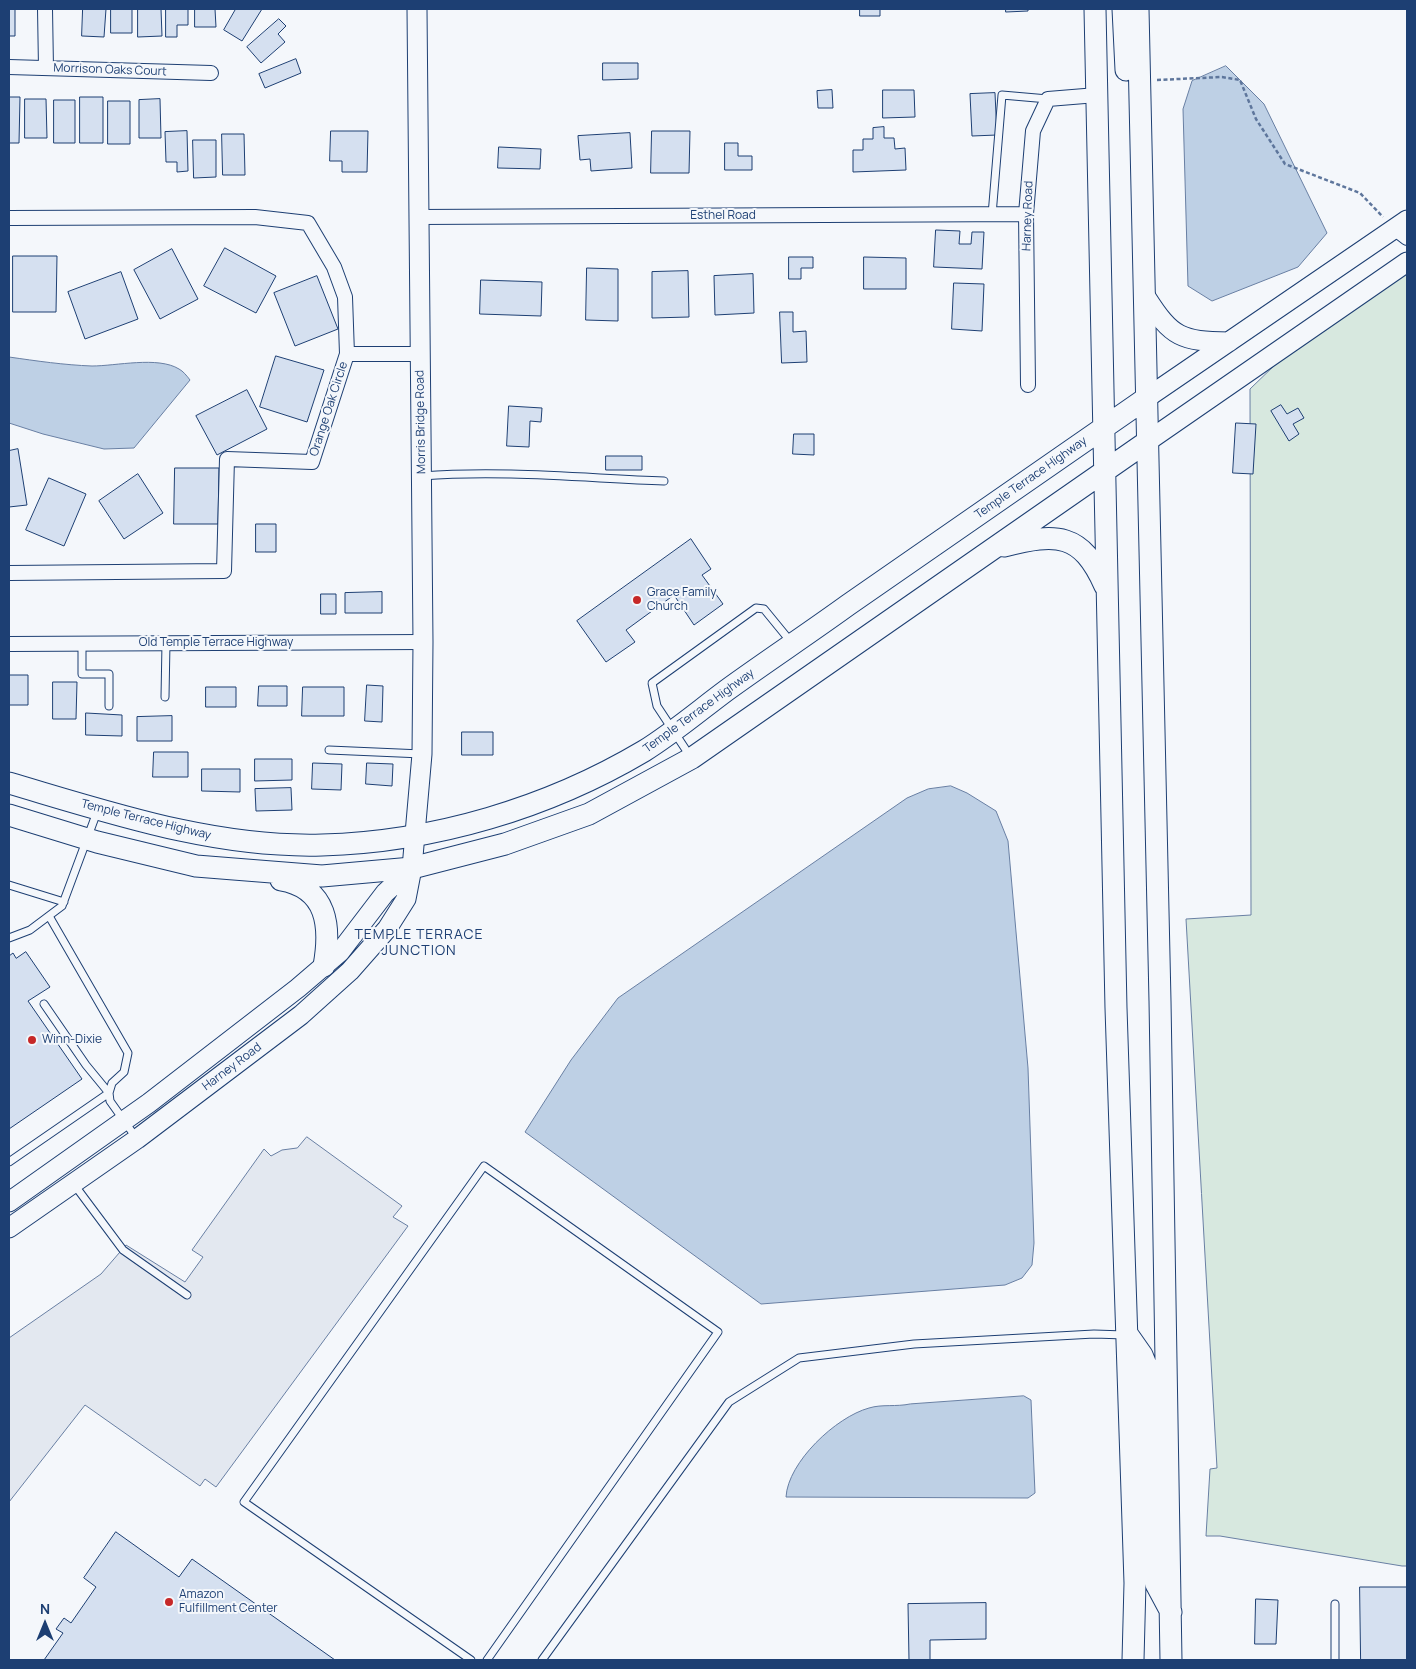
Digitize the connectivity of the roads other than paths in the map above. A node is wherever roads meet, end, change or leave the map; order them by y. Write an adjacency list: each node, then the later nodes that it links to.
1 (45, 9): 7 (street)
2 (417, 9): 14 (street, Morris Bridge Road)
3 (1095, 9): 9 (main road)
4 (1123, 9): 11 (main road)
5 (1138, 9): 11 (main road)
6 (9, 67): 7 (street, Morrison Oaks Court)
7 (46, 68): 8 (street, Morrison Oaks Court)
8 (211, 73)
9 (1097, 95): 10 (street); 24 (main road)
10 (1048, 99): 12 (lane); 13 (street, Harney Road)
11 (1143, 199): 18 (main road)
12 (992, 214): 13 (street, Esthel Road); 14 (street, Esthel Road)
13 (1026, 214): 22 (street, Harney Road)
14 (419, 217): 21 (street, Morris Bridge Road)
15 (9, 218): 20 (street, Orange Oak Circle)
16 (1403, 229): 19 (street)
17 (1407, 262): 25 (street)
18 (1146, 297): 19 (street); 23 (main road)
19 (1229, 342): 23 (street)
20 (347, 354): 21 (street); 30 (street, Orange Oak Circle)
21 (421, 354): 27 (street, Morris Bridge Road)
22 (1028, 385)
23 (1148, 397): 24 (main road, Temple Terrace Highway); 25 (main road)
24 (1105, 427): 26 (main road); 36 (main road, Temple Terrace Highway)
25 (1148, 441): 26 (main road); 66 (main road)
26 (1105, 470): 29 (main road); 31 (main road)
27 (422, 476): 28 (lane); 32 (street, Morris Bridge Road)
28 (664, 481)
29 (992, 549): 31 (main road); 42 (main road)
30 (9, 573)
31 (1107, 591): 64 (main road)
32 (423, 642): 34 (street, Old Temple Terrace Highway); 41 (street, Morris Bridge Road)
33 (82, 643): 34 (street, Old Temple Terrace Highway); 35 (street, Old Temple Terrace Highway); 38 (lane)
34 (166, 643): 37 (lane)
35 (9, 644)
36 (793, 644): 39 (main road, Temple Terrace Highway); 39 (lane)
37 (165, 697)
38 (109, 706)
39 (673, 730): 42 (lane); 46 (main road, Temple Terrace Highway)
40 (329, 750): 41 (lane)
41 (422, 754): 46 (street, Morris Bridge Road)
42 (692, 758): 49 (main road)
43 (9, 784): 44 (main road, Temple Terrace Highway)
44 (98, 809): 46 (main road, Temple Terrace Highway); 47 (lane)
45 (9, 815): 47 (main road)
46 (414, 836): 49 (street, Harney Road)
47 (86, 838): 48 (main road); 51 (lane)
48 (196, 866): 49 (main road); 54 (main road)
49 (412, 868): 54 (street, Harney Road); 58 (street, Harney Road)
50 (9, 885): 51 (lane)
51 (64, 902): 52 (lane)
52 (49, 916): 53 (lane); 56 (lane)
53 (9, 938)
54 (324, 966): 57 (street, Harney Road)
55 (44, 1004): 56 (lane)
56 (109, 1092): 57 (lane); 59 (lane)
57 (124, 1120): 58 (lane); 61 (street, Harney Road)
58 (137, 1139): 60 (street, Harney Road)
59 (9, 1162)
60 (73, 1183): 62 (street, Harney Road); 63 (lane)
61 (9, 1202)
62 (9, 1228)
63 (187, 1295)
64 (1128, 1335): 66 (main road); 69 (lane); 70 (main road)
65 (1335, 1604): 72 (lane)
66 (1172, 1614): 71 (main road)
67 (471, 1660): 68 (lane)
68 (487, 1660)
69 (542, 1660)
70 (1133, 1660)
71 (1172, 1660)
72 (1335, 1660)

